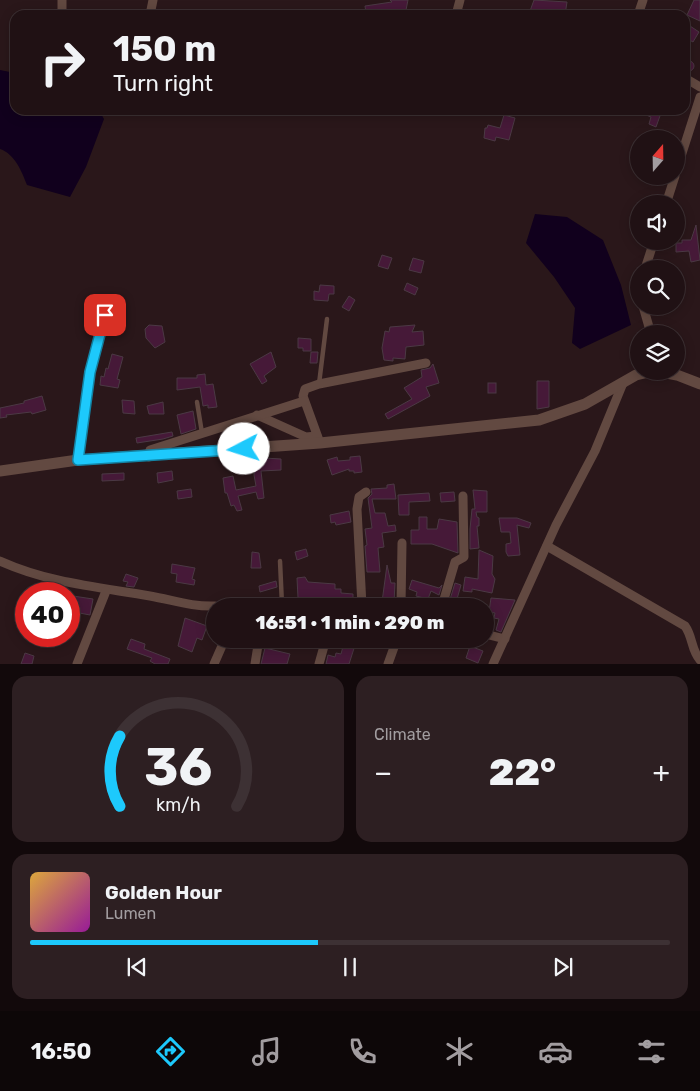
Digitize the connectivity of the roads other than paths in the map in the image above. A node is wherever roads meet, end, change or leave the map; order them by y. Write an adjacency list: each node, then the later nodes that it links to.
1 (700, 97): 2 (street)
2 (685, 144)
3 (108, 303): 17 (street)
4 (327, 318): 9 (lane)
5 (426, 363): 9 (street)
6 (630, 378): 8 (street)
7 (685, 378): 10 (street)
8 (623, 383): 15 (street); 22 (street)
9 (319, 384): 11 (street)
10 (700, 384)
11 (304, 401): 13 (street); 15 (street)
12 (197, 402): 14 (lane)
13 (257, 415): 14 (street); 15 (street)
14 (203, 434): 16 (street)
15 (319, 439): 16 (street)
16 (149, 457): 17 (street)
17 (78, 460): 18 (street)
18 (0, 471)
19 (366, 492): 27 (street)
20 (463, 496): 29 (street)
21 (402, 544): 28 (street)
22 (547, 546): 32 (street); 37 (street)
23 (0, 561): 25 (street)
24 (280, 561): 26 (lane)
25 (106, 591): 30 (street); 38 (street)
26 (282, 598)
27 (362, 598)
28 (402, 598)
29 (444, 598)
30 (206, 606)
31 (494, 636): 32 (street)
32 (504, 639): 43 (street)
33 (221, 648): 39 (street)
34 (258, 648): 40 (street)
35 (323, 648): 41 (street)
36 (394, 648): 42 (street)
37 (700, 660)
38 (78, 664)
39 (214, 664)
40 (255, 664)
41 (319, 664)
42 (388, 664)
43 (493, 664)

